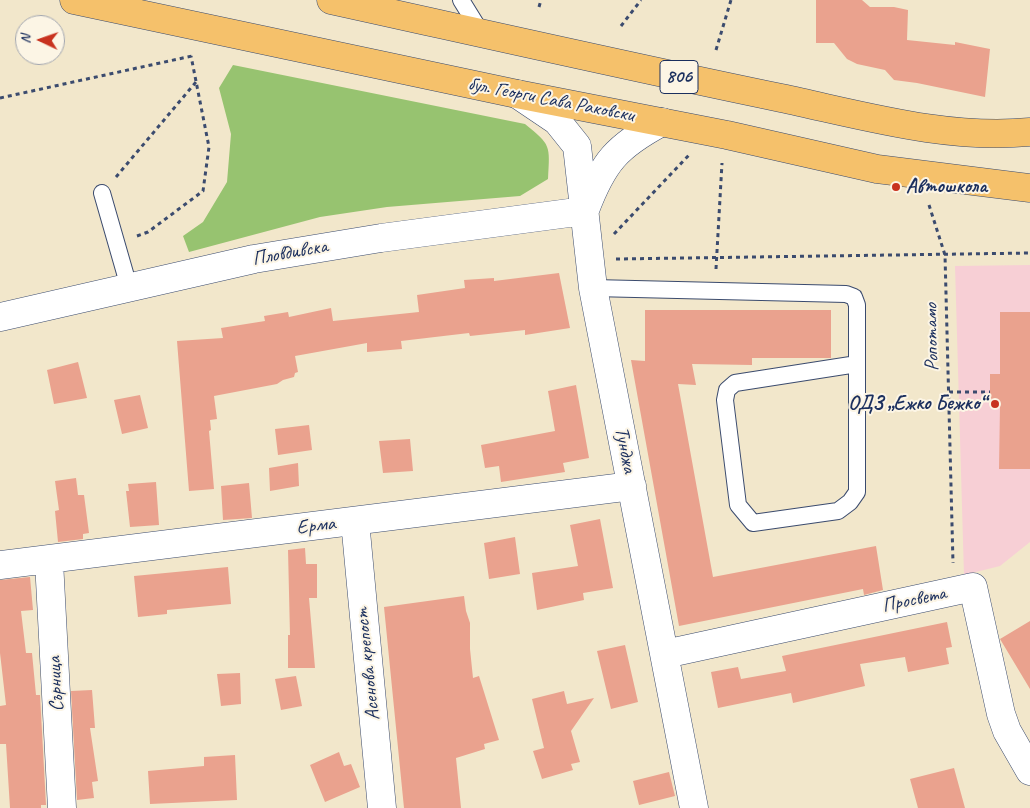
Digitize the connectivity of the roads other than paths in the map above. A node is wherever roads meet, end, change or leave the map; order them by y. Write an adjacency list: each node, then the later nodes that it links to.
1 (74, 0): 5 (main road, бул. Георги Сава Раковски / 806)
2 (331, 0): 4 (main road, 806)
3 (461, 0): 4 (lane)
4 (482, 34): 7 (main road, 806)
5 (517, 94): 6 (main road, бул. Георги Сава Раковски / 806); 10 (street)
6 (662, 122): 8 (main road, бул. Георги Сава Раковски / 806); 10 (street, Тунджа)
7 (1030, 132)
8 (1030, 188)
9 (102, 193): 11 (lane)
10 (584, 211): 11 (street, Пловдивска); 12 (street, Тунджа)
11 (129, 286): 13 (street, Пловдивска)
12 (593, 288): 14 (lane); 15 (street, Тунджа)
13 (0, 316)
14 (857, 364): 14 (lane)
15 (632, 486): 16 (street, Ерма); 19 (street, Тунджа)
16 (355, 521): 17 (street, Ерма); 22 (street, Асенова крепост)
17 (49, 560): 18 (street, Ерма); 21 (street, Сърница)
18 (0, 565)
19 (664, 654): 20 (street, Просвета); 23 (street, Тунджа)
20 (1030, 771)
21 (62, 808)
22 (382, 808)
23 (694, 808)

